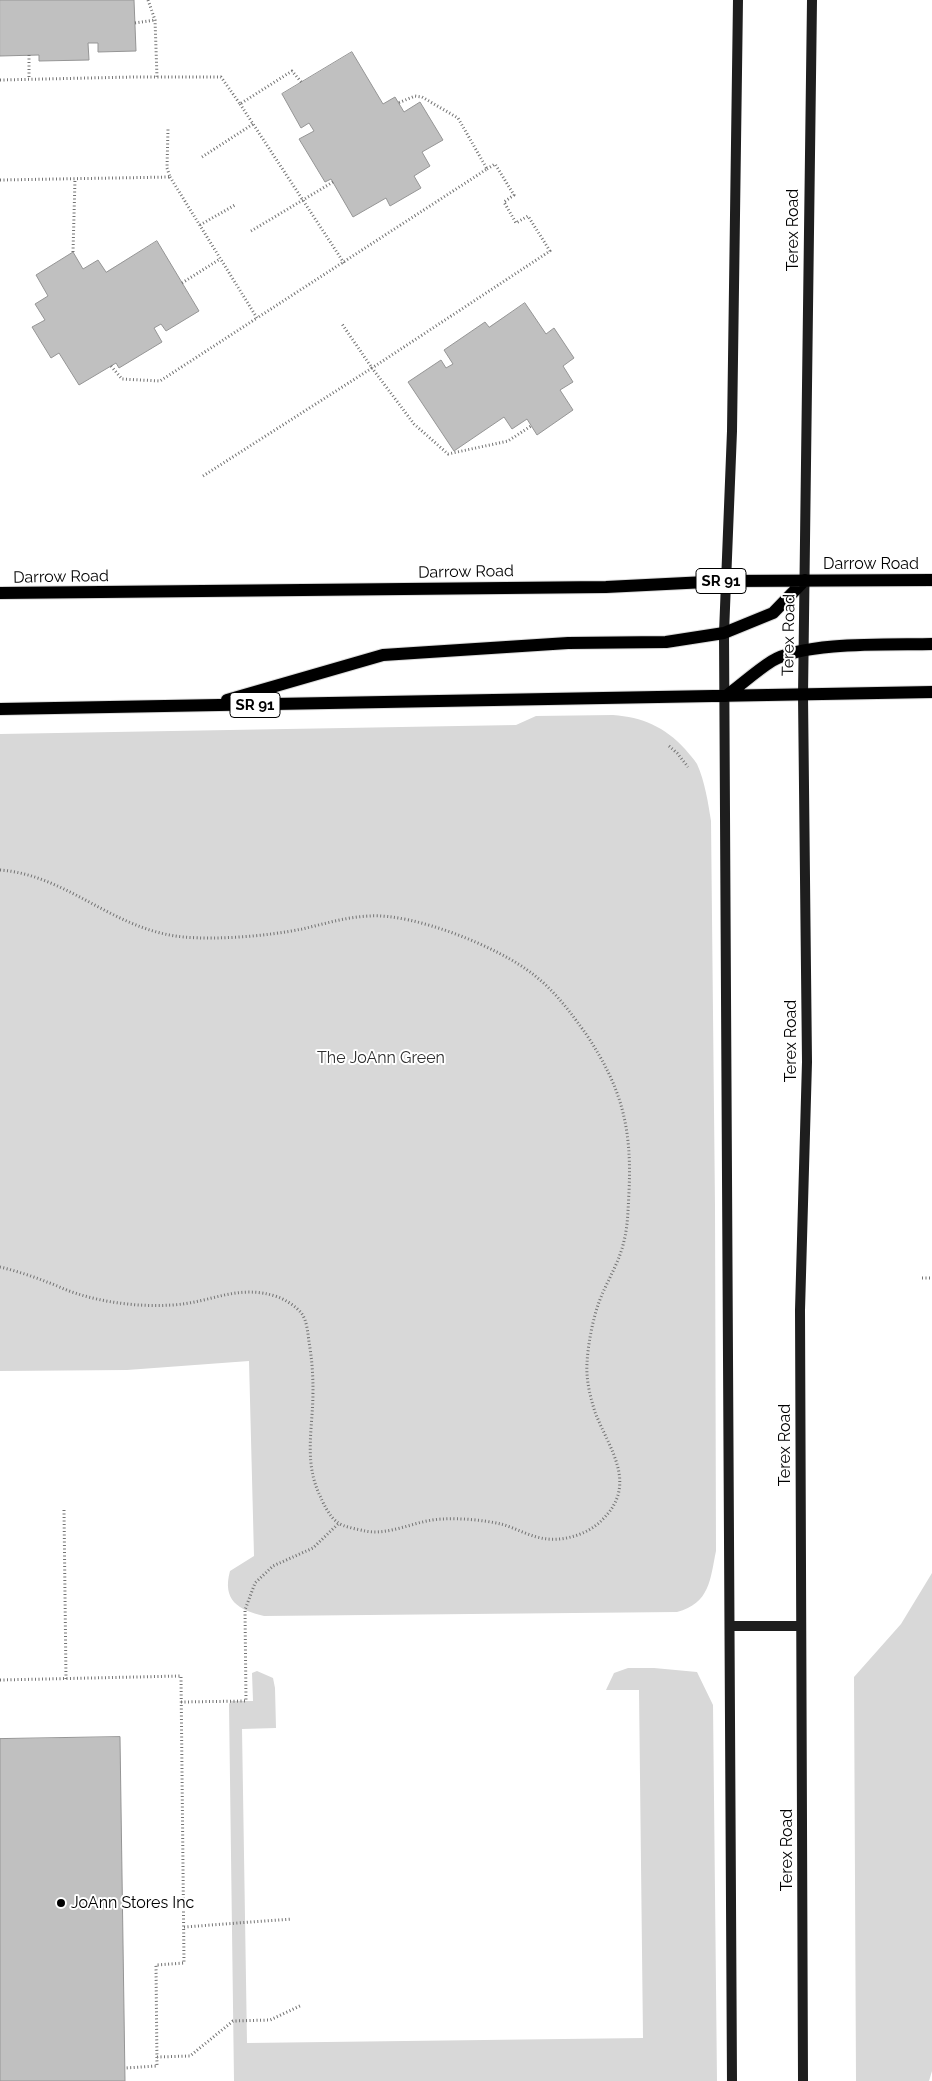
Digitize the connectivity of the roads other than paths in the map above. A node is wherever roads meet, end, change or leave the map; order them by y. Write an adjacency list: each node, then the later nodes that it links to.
1 (738, 0): 5 (street)
2 (812, 0): 3 (street, Terex Road)
3 (805, 580): 4 (main road, Darrow Road / SR 91); 5 (main road, Darrow Road / SR 91); 7 (main road); 9 (street, Terex Road)
4 (932, 580)
5 (726, 581): 6 (main road, Darrow Road / SR 91); 7 (street)
6 (0, 594)
7 (724, 633): 12 (street); 13 (main road)
8 (932, 644): 9 (main road)
9 (804, 650): 11 (street, Terex Road); 12 (main road)
10 (932, 692): 11 (main road, SR 91)
11 (803, 695): 12 (main road, SR 91); 16 (street, Terex Road)
12 (726, 696): 13 (main road, SR 91); 15 (street)
13 (210, 705): 14 (main road, SR 91)
14 (0, 709)
15 (730, 1626): 16 (street); 17 (street)
16 (801, 1626): 18 (street, Terex Road)
17 (732, 2081)
18 (803, 2081)

